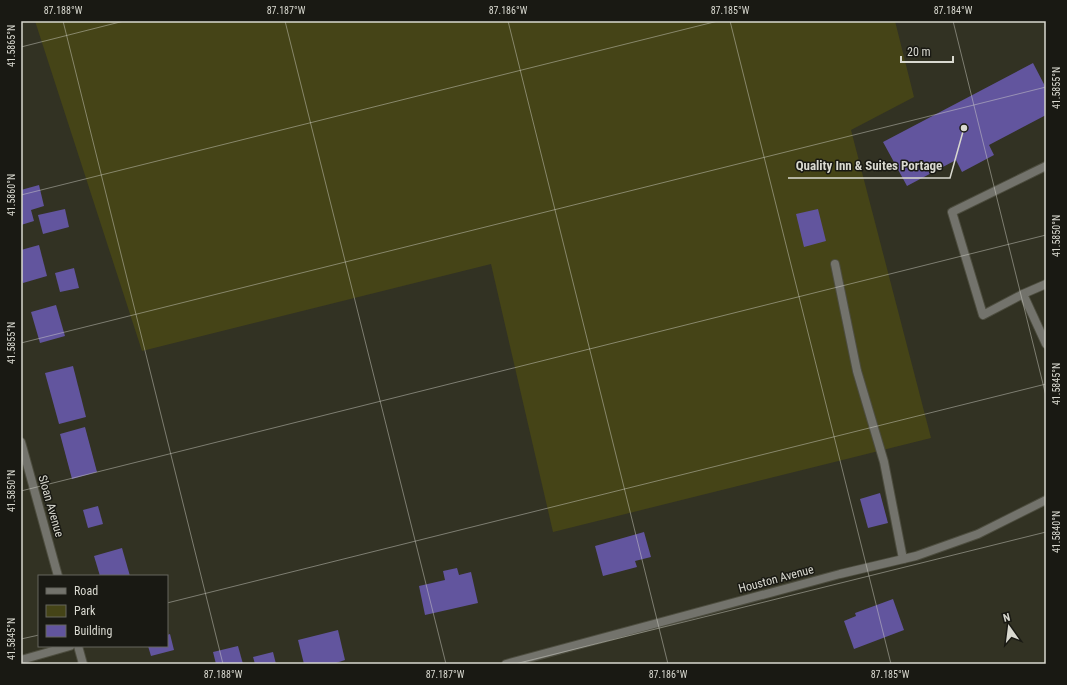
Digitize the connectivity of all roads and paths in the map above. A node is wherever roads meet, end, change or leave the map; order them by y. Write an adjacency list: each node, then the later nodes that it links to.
1 (1046, 166): 4 (street)
2 (835, 264): 8 (street)
3 (1046, 284): 4 (street)
4 (1023, 294): 5 (street)
5 (1046, 344)
6 (21, 442): 9 (street, Sloan Avenue)
7 (1046, 500): 8 (street, Houston Avenue)
8 (903, 559): 14 (street, Houston Avenue)
9 (58, 575)
10 (66, 647): 12 (street)
11 (78, 647): 13 (street)
12 (21, 660)
13 (83, 664)
14 (506, 664)

